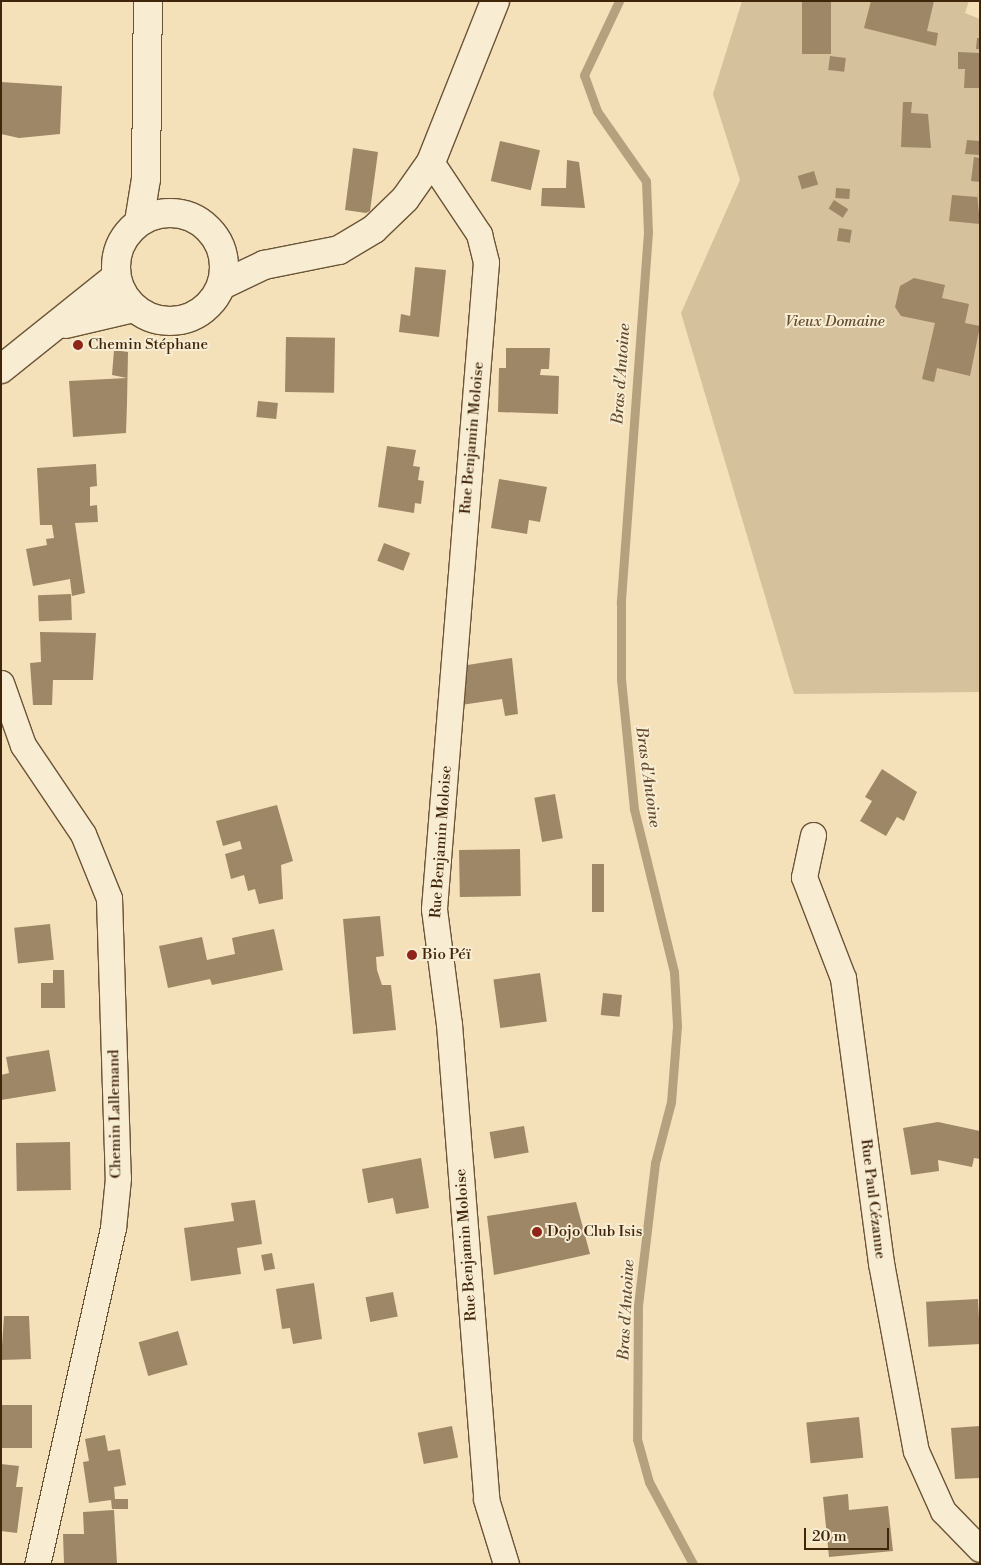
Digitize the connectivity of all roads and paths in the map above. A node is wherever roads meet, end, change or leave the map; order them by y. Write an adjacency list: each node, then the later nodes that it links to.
1 (148, 1): 4 (main road)
2 (495, 1): 3 (main road)
3 (431, 162): 8 (main road); 18 (street, Rue Benjamin Moloise)
4 (146, 179): 5 (main road); 6 (main road)
5 (174, 212): 6 (main road); 7 (main road)
6 (139, 222): 9 (main road)
7 (223, 255): 8 (main road); 10 (main road)
8 (264, 265): 10 (main road)
9 (116, 277): 11 (main road); 12 (main road)
10 (222, 285): 11 (main road)
11 (133, 308): 12 (main road)
12 (53, 328): 13 (main road)
13 (1, 368)
14 (1, 683): 17 (street, Chemin Lallemand)
15 (813, 834): 16 (street, Rue Paul Cézanne)
16 (980, 1549)
17 (37, 1564)
18 (506, 1564)

